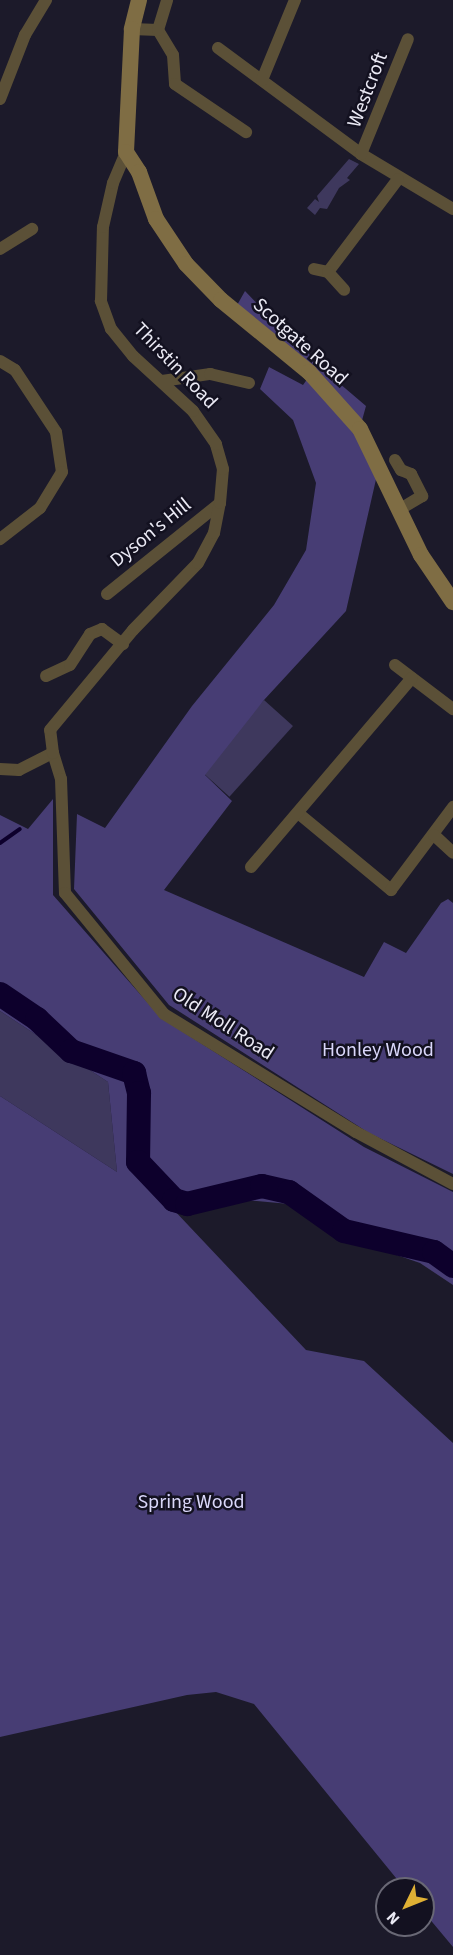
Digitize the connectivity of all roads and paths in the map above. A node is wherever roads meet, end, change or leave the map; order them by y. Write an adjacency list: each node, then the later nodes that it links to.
1 (46, 0): 10 (street)
2 (139, 0): 5 (street, Thirstin Road)
3 (167, 0): 6 (street)
4 (295, 0): 9 (street)
5 (132, 28): 6 (street); 12 (street, Thirstin Road)
6 (158, 30): 11 (street)
7 (408, 39): 13 (street, Westcroft)
8 (218, 48): 9 (street, Westcroft)
9 (262, 80): 13 (street, Westcroft)
10 (0, 99)
11 (246, 132)
12 (126, 152): 22 (street, Thirstin Road); 26 (street, Scotgate Road)
13 (361, 154): 14 (street, Westcroft)
14 (398, 179): 15 (street, Westcroft); 19 (street)
15 (453, 209)
16 (32, 229): 17 (street)
17 (0, 249)
18 (314, 269): 19 (street)
19 (328, 272): 20 (street)
20 (344, 290)
21 (0, 361): 27 (street)
22 (162, 381): 23 (street); 25 (street, Thirstin Road)
23 (249, 383)
24 (395, 460): 26 (street)
25 (220, 503): 28 (street, Dyson's Hill); 30 (street, Thirstin Road)
26 (400, 509): 29 (street, Scotgate Road)
27 (0, 539)
28 (107, 594)
29 (453, 602)
30 (123, 644): 32 (street); 35 (street, Thirstin Road)
31 (395, 665): 33 (street)
32 (46, 676)
33 (412, 678): 34 (street); 38 (street)
34 (453, 709)
35 (53, 753): 36 (street); 42 (street, Old Moll Road)
36 (0, 769)
37 (453, 807): 39 (street)
38 (298, 813): 39 (street); 41 (street)
39 (434, 835): 40 (street)
40 (453, 853)
41 (251, 867)
42 (453, 1184)

